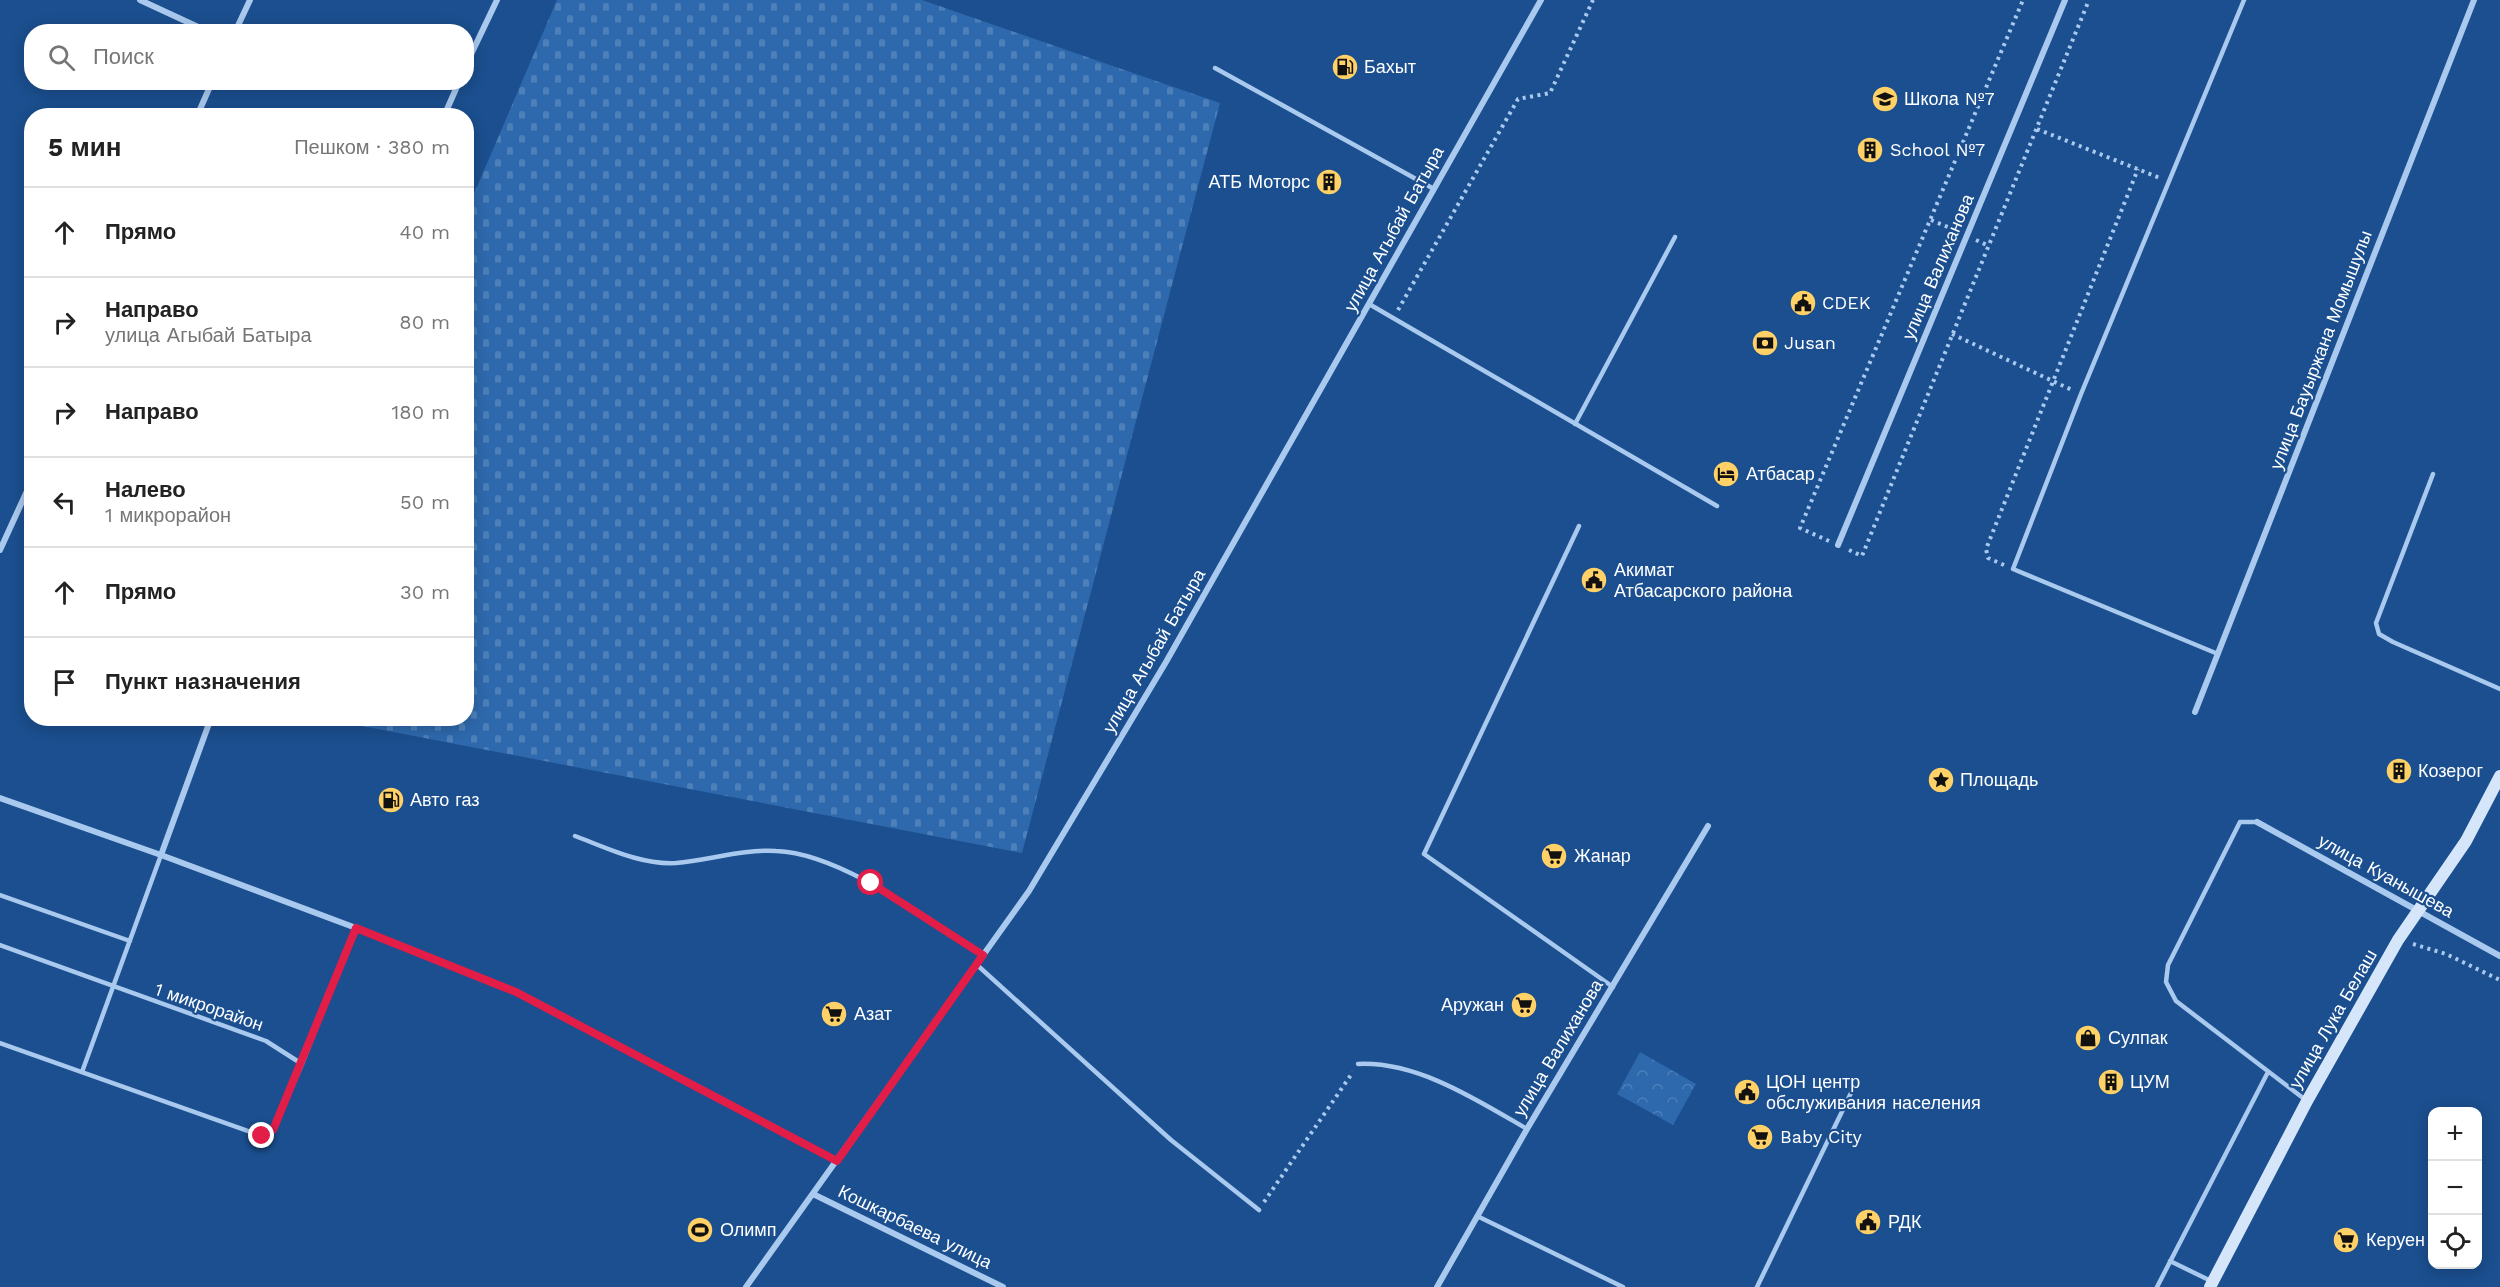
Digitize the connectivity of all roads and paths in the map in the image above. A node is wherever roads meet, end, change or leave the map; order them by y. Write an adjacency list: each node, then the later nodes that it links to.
1 (140, 0): 11 (street)
2 (250, 0): 12 (street)
3 (496, 0): 13 (street)
4 (1541, 0): 22 (street, улица Агыбай Батыра)
5 (1593, 0): 25 (path)
6 (2023, 0): 34 (path)
7 (2065, 0): 34 (street, улица Валиханова)
8 (2090, 0): 19 (path)
9 (2244, 0): 21 (lane)
10 (2474, 0): 37 (street, улица Бауыржана Момышулы)
11 (192, 24)
12 (239, 24)
13 (474, 48)
14 (1215, 68): 22 (lane)
15 (208, 90): 17 (street)
16 (455, 90): 18 (street)
17 (201, 108)
18 (448, 108)
19 (2037, 129): 20 (path); 26 (path)
20 (2138, 169): 21 (path); 27 (path)
21 (2169, 182): 28 (lane)
22 (1434, 189): 24 (street, улица Агыбай Батыра)
23 (1675, 237): 29 (lane)
24 (1369, 304): 25 (lane); 53 (street, улица Агыбай Батыра)
25 (1394, 318): 29 (lane)
26 (1952, 334): 27 (path); 34 (path)
27 (2053, 382): 28 (path); 36 (path)
28 (2081, 394): 36 (lane)
29 (1575, 424): 32 (lane)
30 (2433, 474): 38 (lane)
31 (24, 498): 35 (street)
32 (1717, 506)
33 (1579, 526): 57 (lane)
34 (1838, 545)
35 (0, 550)
36 (2013, 569): 37 (lane)
37 (2218, 654): 39 (street, улица Бауыржана Момышулы)
38 (2500, 689)
39 (2195, 712)
40 (208, 726): 46 (street)
41 (2500, 776): 48 (main road, улица Лука Белаш)
42 (0, 798): 46 (street)
43 (2257, 822): 48 (street, улица Куанышева); 63 (lane)
44 (1708, 826): 57 (street, улица Валиханова)
45 (575, 836): 53 (lane)
46 (160, 855): 49 (street); 51 (lane)
47 (0, 895): 51 (lane)
48 (2419, 913): 50 (main road, улица Лука Белаш); 54 (street, улица Куанышева)
49 (356, 928): 60 (lane); 67 (street)
50 (2398, 940): 56 (path); 65 (main road, улица Лука Белаш)
51 (130, 941): 58 (lane)
52 (0, 945): 58 (lane, 1 микрорайон)
53 (983, 955): 55 (street, улица Агыбай Батыра)
54 (2500, 956)
55 (976, 964): 67 (street, улица Агыбай Батыра); 69 (lane)
56 (2500, 980)
57 (1613, 987): 66 (street, улица Валиханова)
58 (113, 988): 60 (lane, 1 микрорайон); 62 (lane)
59 (0, 1043): 62 (lane)
60 (302, 1064): 62 (lane)
61 (1358, 1064): 66 (lane); 69 (path)
62 (82, 1072)
63 (2268, 1072): 65 (lane); 71 (lane)
64 (1851, 1093): 77 (lane)
65 (2307, 1101): 72 (main road, улица Лука Белаш)
66 (1527, 1129): 70 (street, улица Валиханова)
67 (837, 1161): 68 (street, улица Агыбай Батыра)
68 (813, 1194): 73 (street, улица Агыбай Батыра); 74 (street, Кошкарбаева улица)
69 (1259, 1210)
70 (1477, 1216): 75 (street, улица Валиханова); 76 (lane)
71 (2170, 1262): 72 (lane); 78 (lane)
72 (2212, 1284)
73 (746, 1287)
74 (1004, 1287)
75 (1437, 1287)
76 (1623, 1287)
77 (1757, 1287)
78 (2157, 1287)

